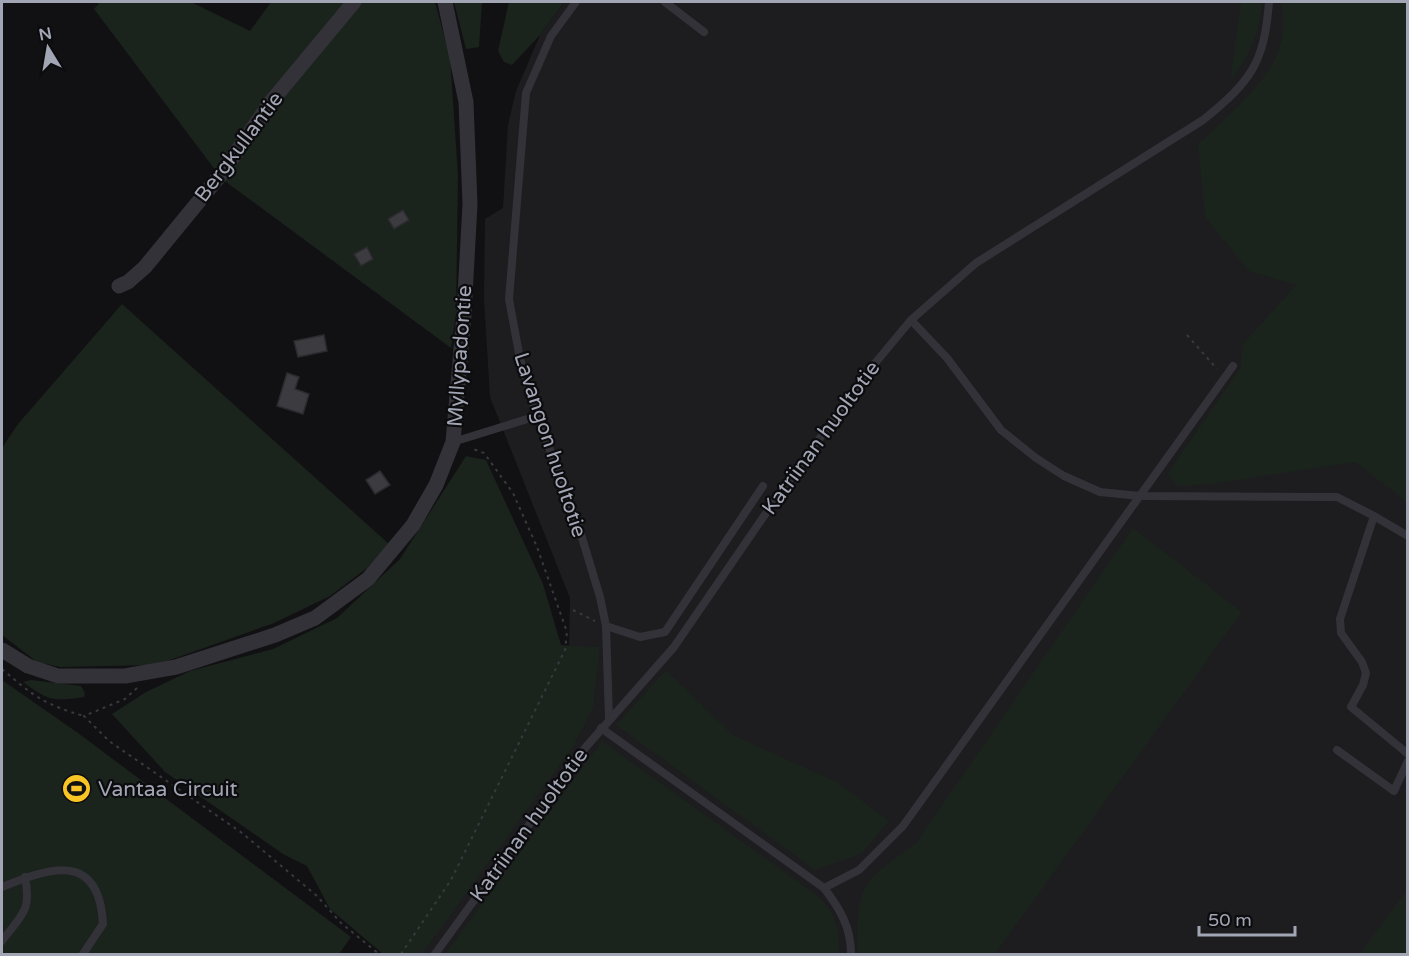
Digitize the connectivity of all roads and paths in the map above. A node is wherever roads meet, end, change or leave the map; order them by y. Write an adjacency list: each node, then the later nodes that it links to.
1 (354, 2): 7 (street, Bergkullantie)
2 (445, 2): 13 (street, Myllypadontie)
3 (576, 2): 12 (lane, Lavangon huoltotie)
4 (664, 2): 6 (lane)
5 (1269, 2): 8 (lane, Katriinan huoltotie)
6 (704, 32)
7 (119, 286)
8 (911, 320): 16 (lane); 25 (lane, Katriinan huoltotie)
9 (1187, 335): 11 (path)
10 (1233, 366): 11 (lane)
11 (1225, 377): 16 (lane)
12 (537, 416): 13 (lane); 20 (lane, Lavangon huoltotie)
13 (453, 442): 21 (street, Myllypadontie)
14 (484, 453): 36 (path)
15 (764, 486): 20 (lane)
16 (1140, 496): 17 (lane); 32 (lane)
17 (1374, 516): 18 (lane); 28 (lane)
18 (1407, 536)
19 (573, 610): 20 (path)
20 (606, 626): 25 (lane, Lavangon huoltotie)
21 (2, 650)
22 (2, 669): 24 (path)
23 (139, 687): 24 (path)
24 (84, 716): 35 (path)
25 (609, 719): 26 (lane, Katriinan huoltotie)
26 (601, 728): 32 (lane); 37 (lane, Katriinan huoltotie)
27 (1337, 750): 29 (lane)
28 (1407, 754)
29 (1407, 761)
30 (25, 878): 31 (lane); 33 (lane); 34 (lane)
31 (2, 886)
32 (824, 888): 38 (lane)
33 (2, 940)
34 (83, 954)
35 (379, 954)
36 (401, 954)
37 (435, 954)
38 (851, 954)

